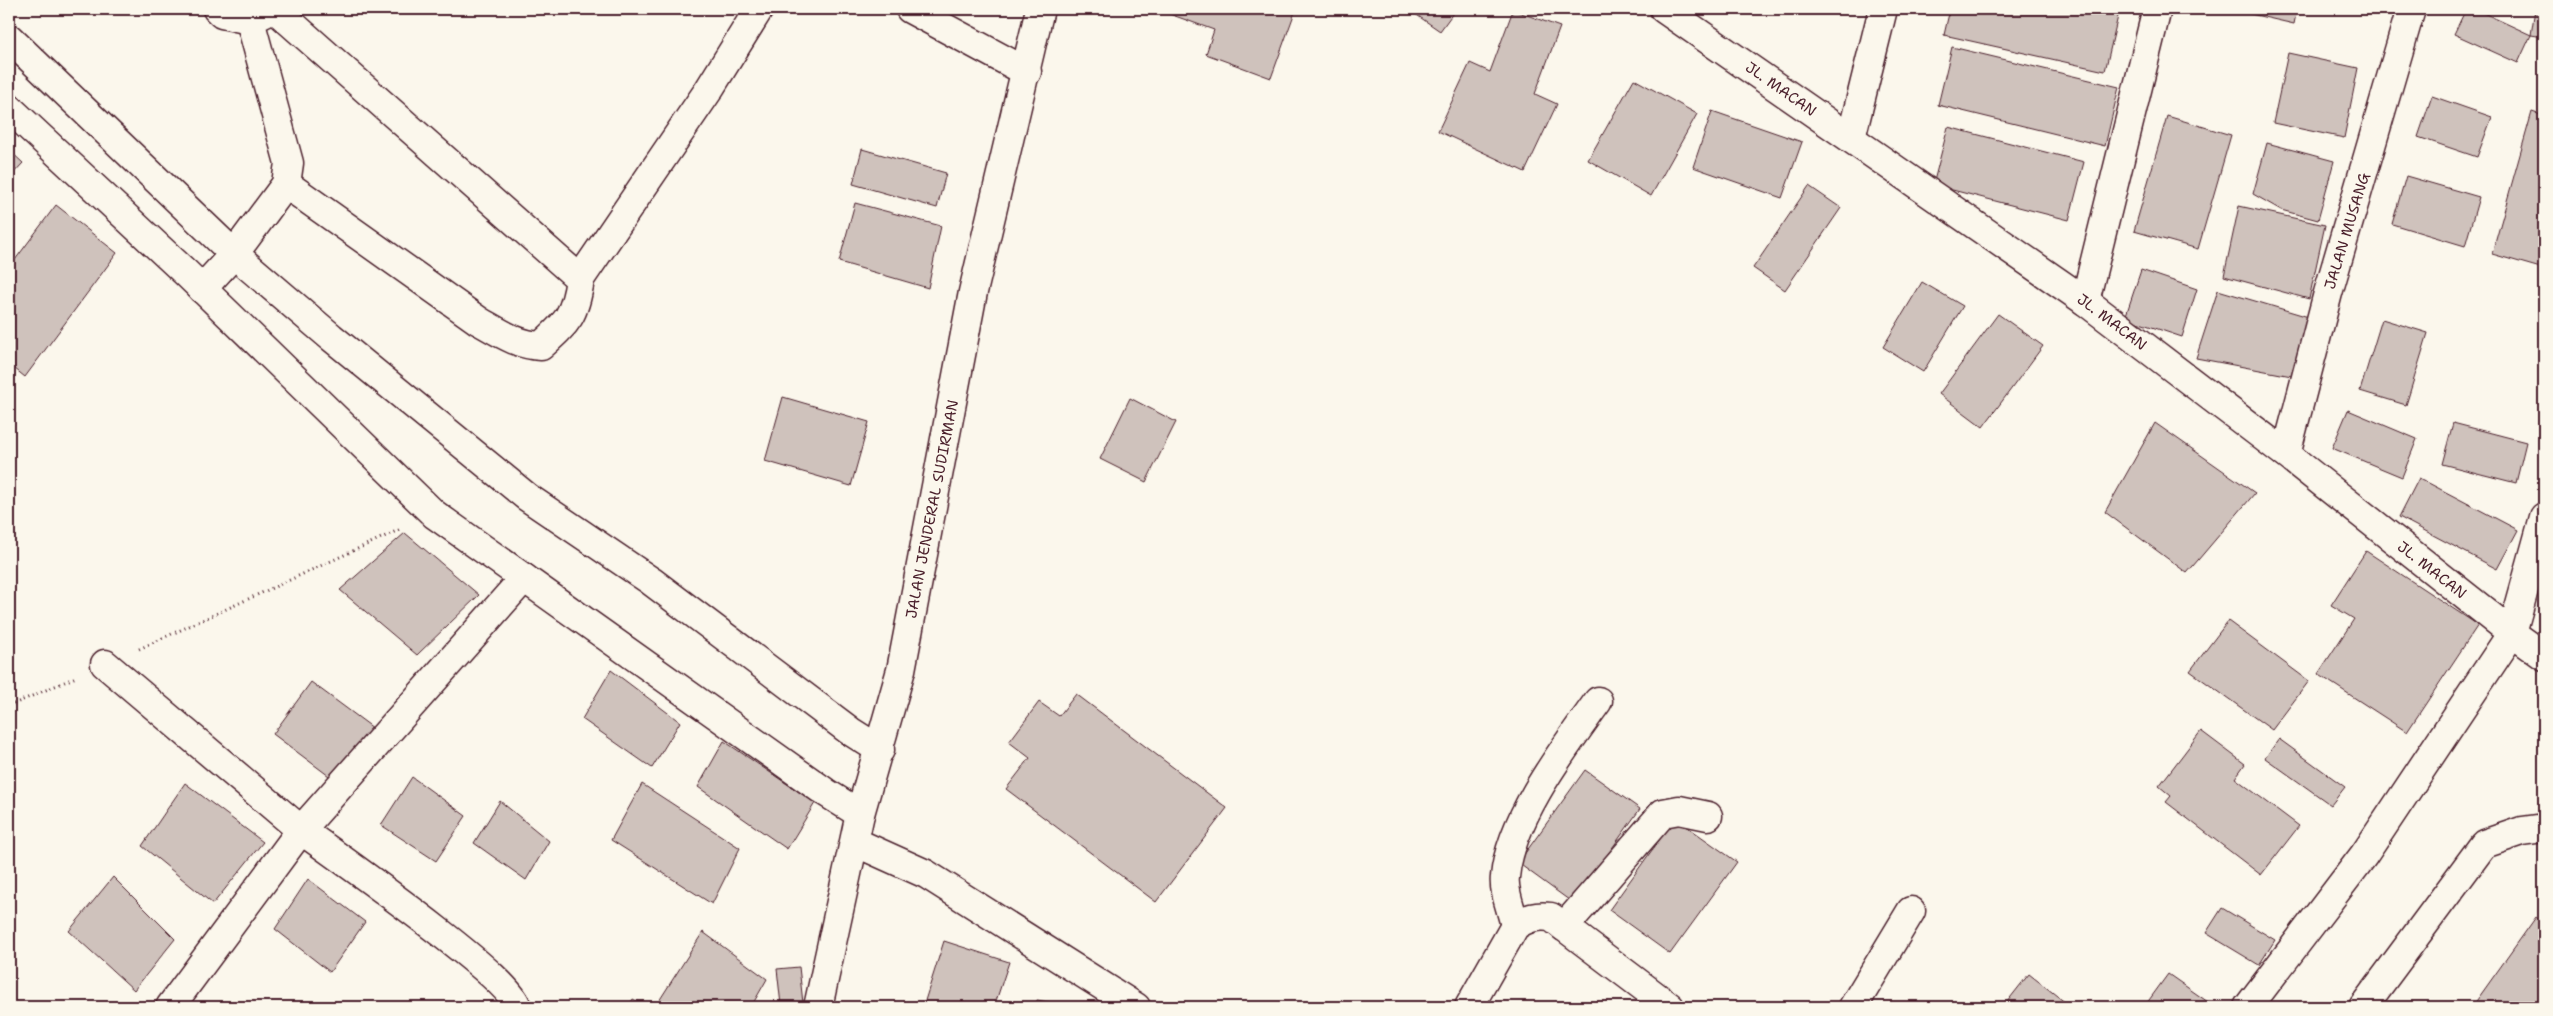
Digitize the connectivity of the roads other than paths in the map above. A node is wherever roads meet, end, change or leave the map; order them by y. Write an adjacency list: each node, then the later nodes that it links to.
1 (217, 9): 10 (main road)
2 (275, 9): 10 (main road); 17 (main road)
3 (759, 9): 17 (main road)
4 (910, 9): 12 (main road)
5 (1040, 9): 12 (main road, JALAN JENDERAL SUDIRMAN)
6 (1664, 9): 14 (main road, JL. MACAN)
7 (1883, 9): 14 (main road)
8 (2157, 9): 19 (main road)
9 (2410, 9): 20 (main road, JALAN MUSANG)
10 (250, 20): 15 (main road)
11 (9, 38): 16 (main road)
12 (1027, 72): 27 (main road, JALAN JENDERAL SUDIRMAN)
13 (9, 108): 18 (main road)
14 (1851, 138): 19 (main road, JL. MACAN)
15 (286, 184): 16 (main road); 17 (main road)
16 (234, 254): 18 (main road); 27 (main road)
17 (580, 279)
18 (202, 288): 22 (main road)
19 (2085, 301): 20 (main road, JL. MACAN)
20 (2286, 454): 23 (main road, JL. MACAN)
21 (2544, 517): 23 (main road)
22 (524, 578): 28 (main road); 31 (main road)
23 (2512, 633): 24 (main road, JL. MACAN); 43 (main road)
24 (2544, 656)
25 (105, 664): 31 (main road)
26 (1598, 701): 34 (main road)
27 (880, 750): 28 (main road, JALAN JENDERAL SUDIRMAN)
28 (860, 814): 32 (main road, JALAN JENDERAL SUDIRMAN)
29 (1708, 816): 35 (main road)
30 (2544, 828): 44 (main road)
31 (301, 830): 36 (main road); 37 (main road)
32 (855, 842): 38 (main road, JALAN JENDERAL SUDIRMAN); 39 (main road)
33 (1912, 911): 42 (main road)
34 (1515, 926): 35 (main road); 40 (main road)
35 (1564, 927): 41 (main road)
36 (170, 1007)
37 (517, 1007)
38 (818, 1007)
39 (1136, 1007)
40 (1469, 1007)
41 (1670, 1007)
42 (1853, 1007)
43 (2248, 1007)
44 (2363, 1007)

